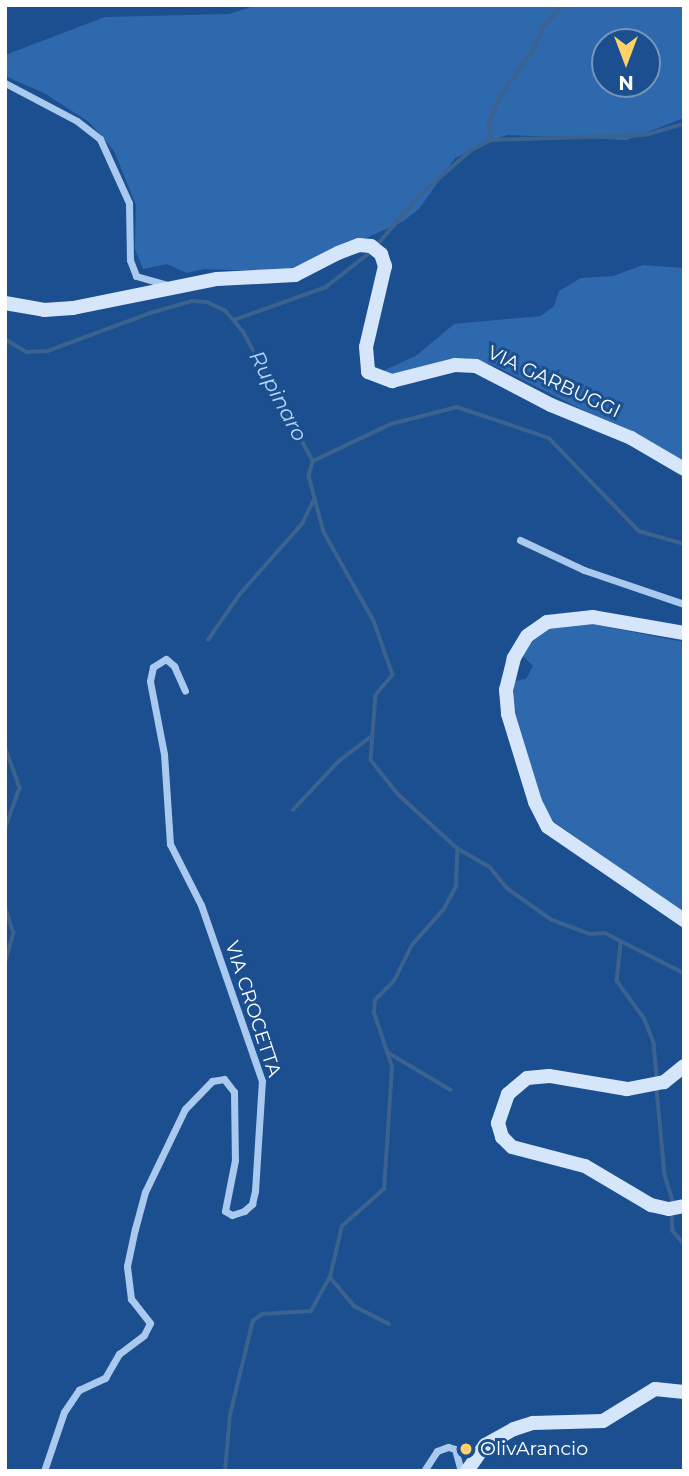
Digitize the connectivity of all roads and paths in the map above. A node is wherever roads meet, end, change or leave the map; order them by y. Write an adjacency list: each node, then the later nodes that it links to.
1 (5, 83): 2 (street)
2 (172, 286): 3 (street, VIA GARBUGGI); 4 (street, VIA GARBUGGI)
3 (5, 303)
4 (684, 469)
5 (520, 540): 6 (street)
6 (684, 604)
7 (684, 633): 9 (street)
8 (185, 691): 13 (street, VIA CROCETTA)
9 (684, 920)
10 (684, 1066): 11 (street)
11 (684, 1206)
12 (684, 1392): 16 (street)
13 (44, 1471)
14 (424, 1471): 15 (street)
15 (461, 1471)
16 (467, 1471)

